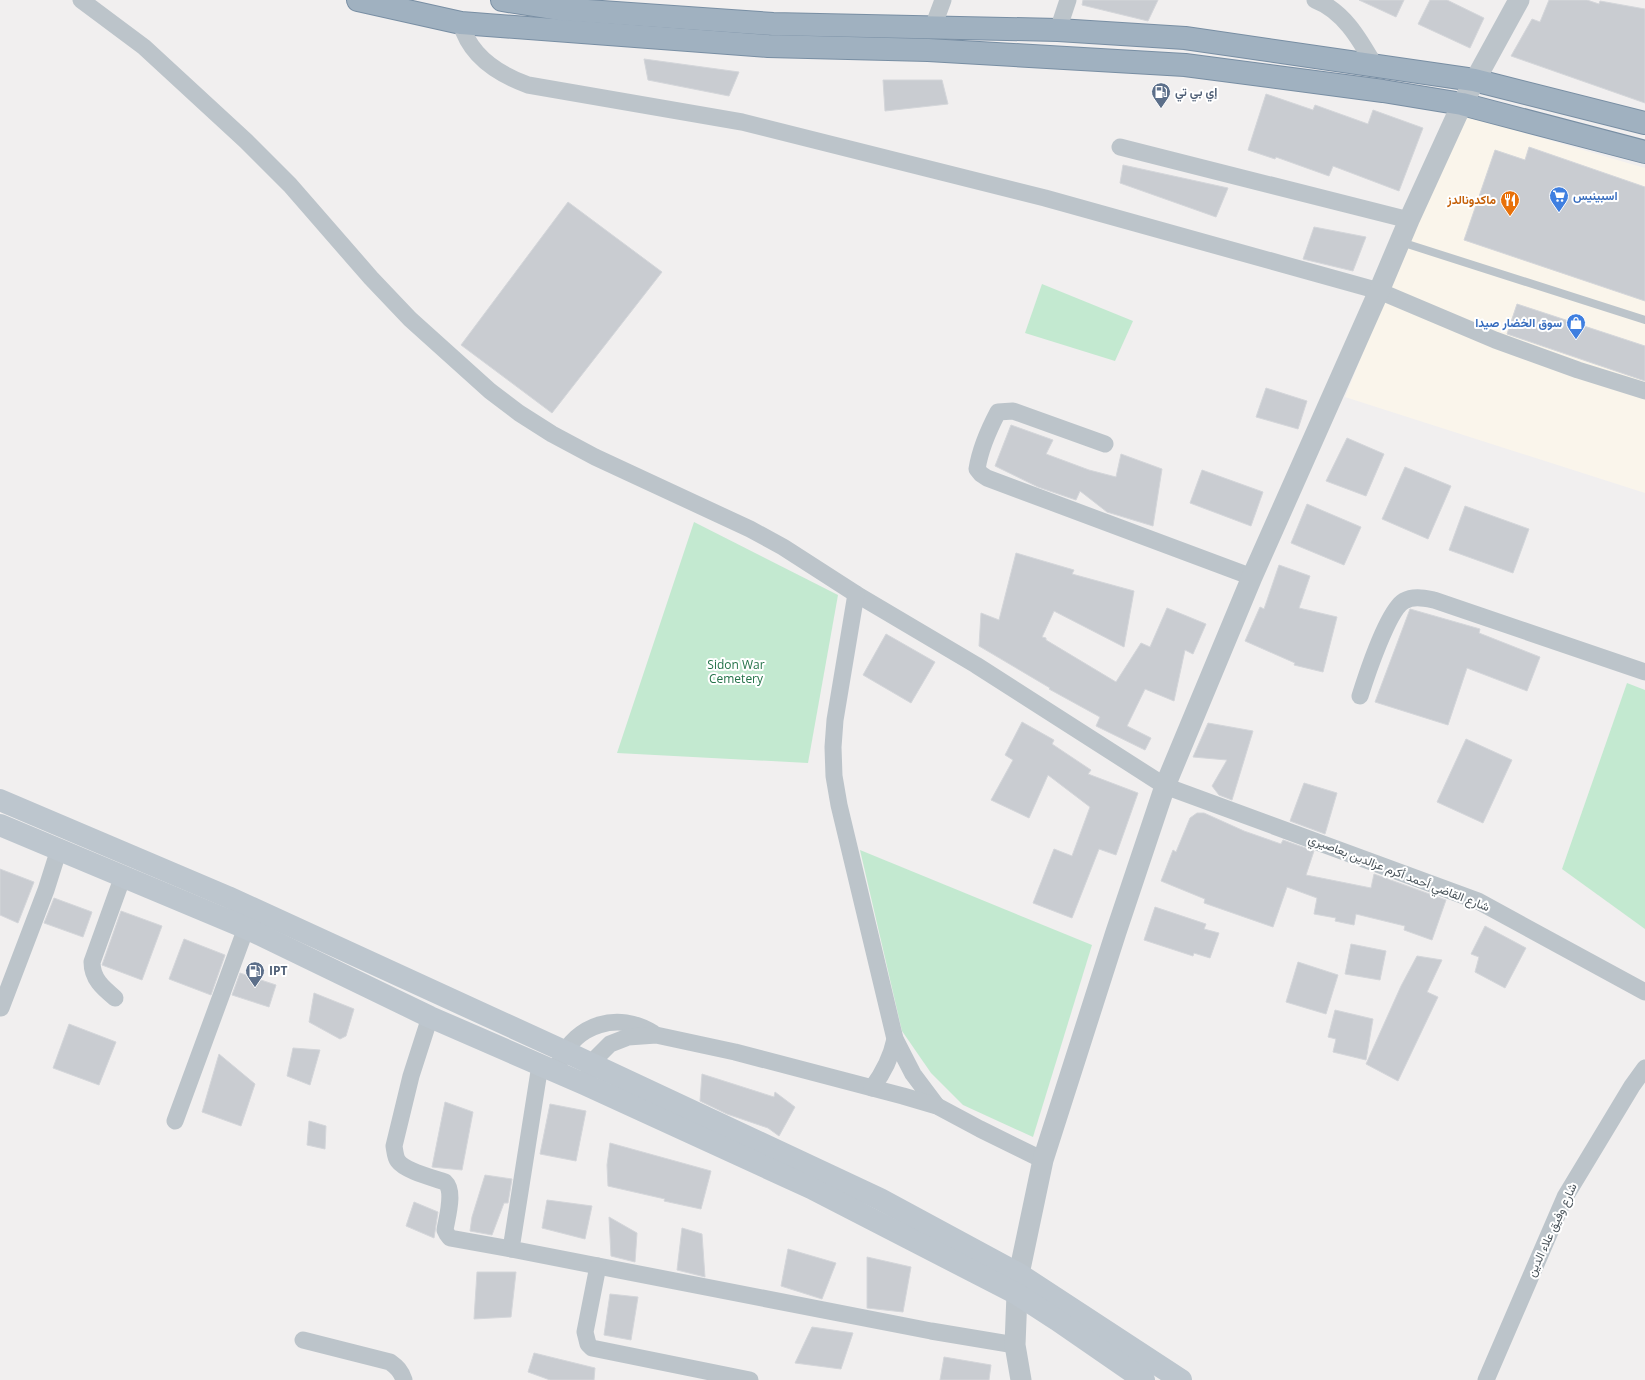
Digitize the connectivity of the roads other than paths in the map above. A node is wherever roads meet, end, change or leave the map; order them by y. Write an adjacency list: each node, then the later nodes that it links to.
1 (81, 0): 25 (street, شارع القاضي أحمد أكرم عزالدين بعاصيري)
2 (358, 0): 9 (highway)
3 (502, 0): 8 (highway)
4 (943, 0): 10 (street)
5 (1068, 0): 11 (street)
6 (1315, 0): 12 (street)
7 (1519, 0): 13 (street)
8 (561, 4): 10 (highway)
9 (461, 23): 14 (highway); 20 (street)
10 (933, 27): 11 (highway)
11 (1058, 30): 12 (highway)
12 (1374, 66): 13 (highway)
13 (1474, 80): 14 (street); 15 (highway)
14 (1462, 104): 17 (highway); 18 (street)
15 (1645, 123)
16 (1120, 147): 18 (street)
17 (1645, 152)
18 (1409, 220): 19 (street)
19 (1401, 242): 20 (street); 21 (lane)
20 (1379, 290): 22 (street); 24 (street)
21 (1645, 320)
22 (1645, 391)
23 (1105, 444): 24 (street)
24 (1252, 577): 28 (street)
25 (856, 594): 28 (street, شارع القاضي أحمد أكرم عزالدين بعاصيري); 41 (street)
26 (1645, 672): 27 (street)
27 (1360, 696)
28 (1165, 786): 36 (street, شارع القاضي أحمد أكرم عزالدين بعاصيري); 49 (street)
29 (0, 800): 33 (main road)
30 (0, 825): 31 (main road)
31 (59, 849): 32 (main road); 38 (street)
32 (123, 876): 34 (main road); 37 (street)
33 (222, 894): 34 (main road); 42 (main road)
34 (213, 914): 35 (main road)
35 (246, 928): 39 (main road); 48 (street)
36 (1645, 992)
37 (114, 998)
38 (1, 1008)
39 (430, 1017): 43 (main road); 50 (street)
40 (656, 1035): 42 (street); 45 (street); 46 (street)
41 (895, 1039): 46 (street); 47 (street)
42 (564, 1051): 43 (street); 45 (main road)
43 (548, 1068): 45 (main road); 50 (street)
44 (1645, 1068): 60 (street, شارع وفيق علاء الدين)
45 (588, 1074): 52 (main road)
46 (872, 1088): 47 (street)
47 (937, 1106): 49 (street)
48 (175, 1121)
49 (1043, 1160): 52 (street)
50 (511, 1248): 51 (street)
51 (598, 1266): 54 (street); 56 (street)
52 (1018, 1284): 54 (street); 58 (main road); 59 (main road)
53 (303, 1340): 55 (street)
54 (1015, 1345): 57 (street)
55 (404, 1380)
56 (750, 1380)
57 (1021, 1380)
58 (1144, 1380)
59 (1181, 1380)
60 (1486, 1380)

